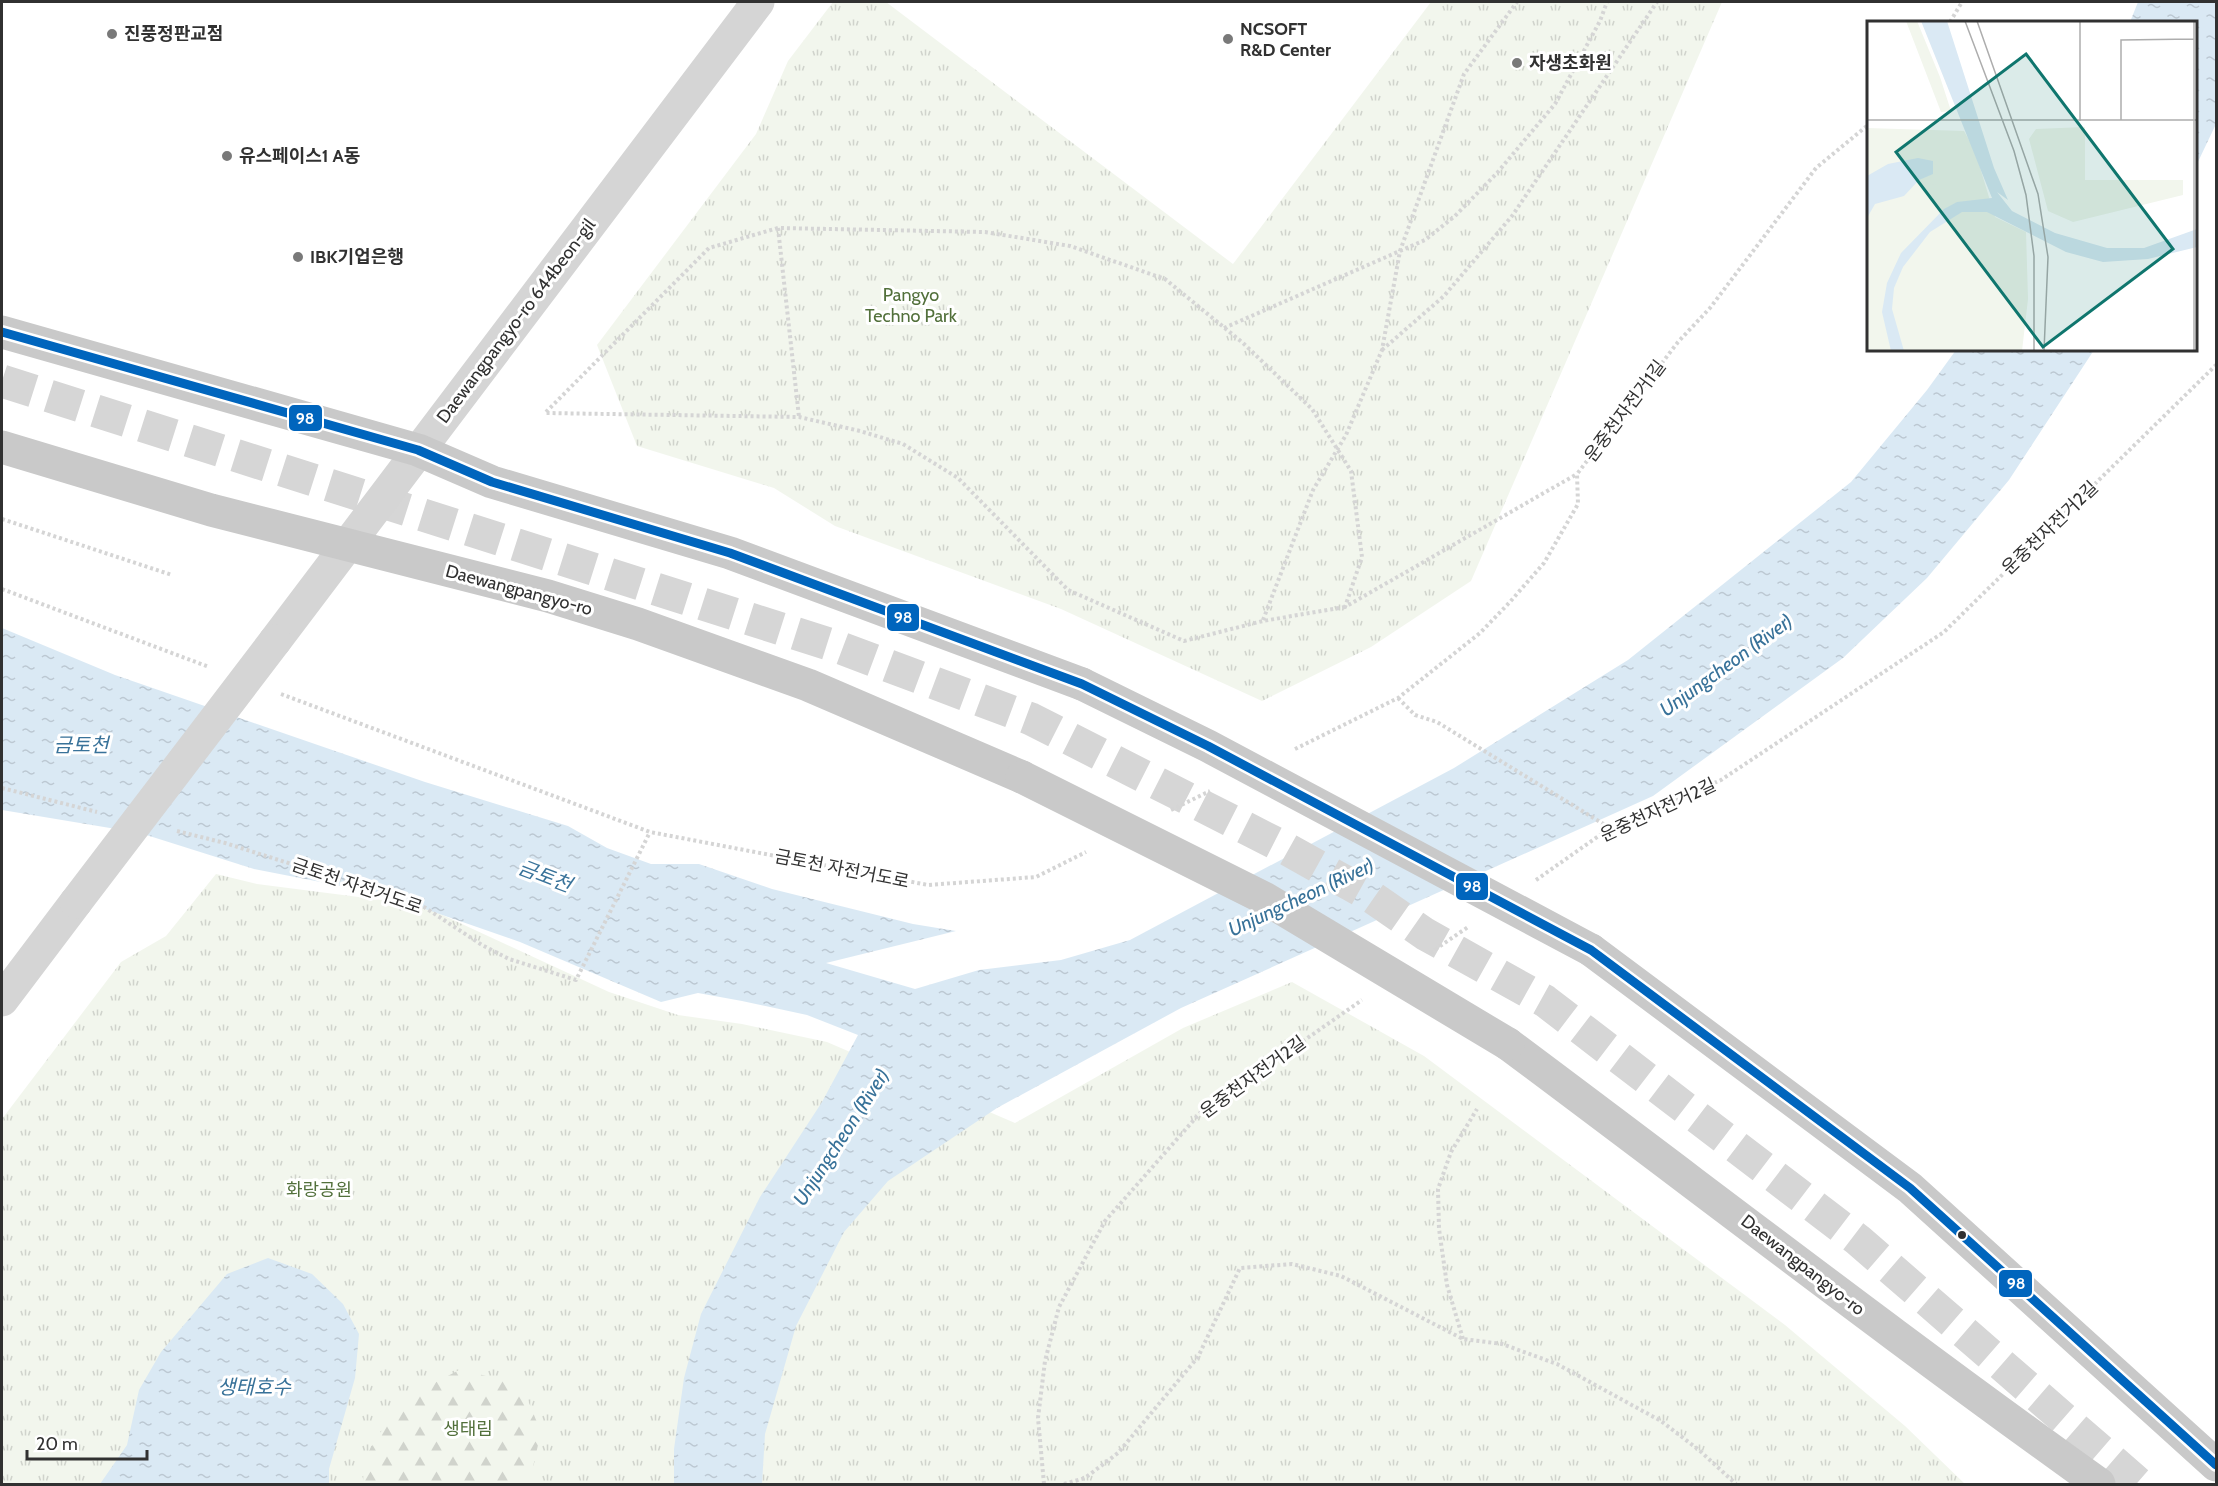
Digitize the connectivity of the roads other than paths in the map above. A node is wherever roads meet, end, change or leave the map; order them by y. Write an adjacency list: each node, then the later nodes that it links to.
1 (758, 2): 4 (street, Daewangpangyo-ro 644beon-gil)
2 (2, 332): 4 (main road)
3 (2, 447): 5 (main road, Daewangpangyo-ro)
4 (418, 450): 5 (street, Daewangpangyo-ro 644beon-gil); 7 (main road, bridge)
5 (346, 546): 6 (street, Daewangpangyo-ro 644beon-gil, bridge); 8 (main road, Daewangpangyo-ro, bridge)
6 (2, 1000)
7 (2217, 1466)
8 (2099, 1485)

